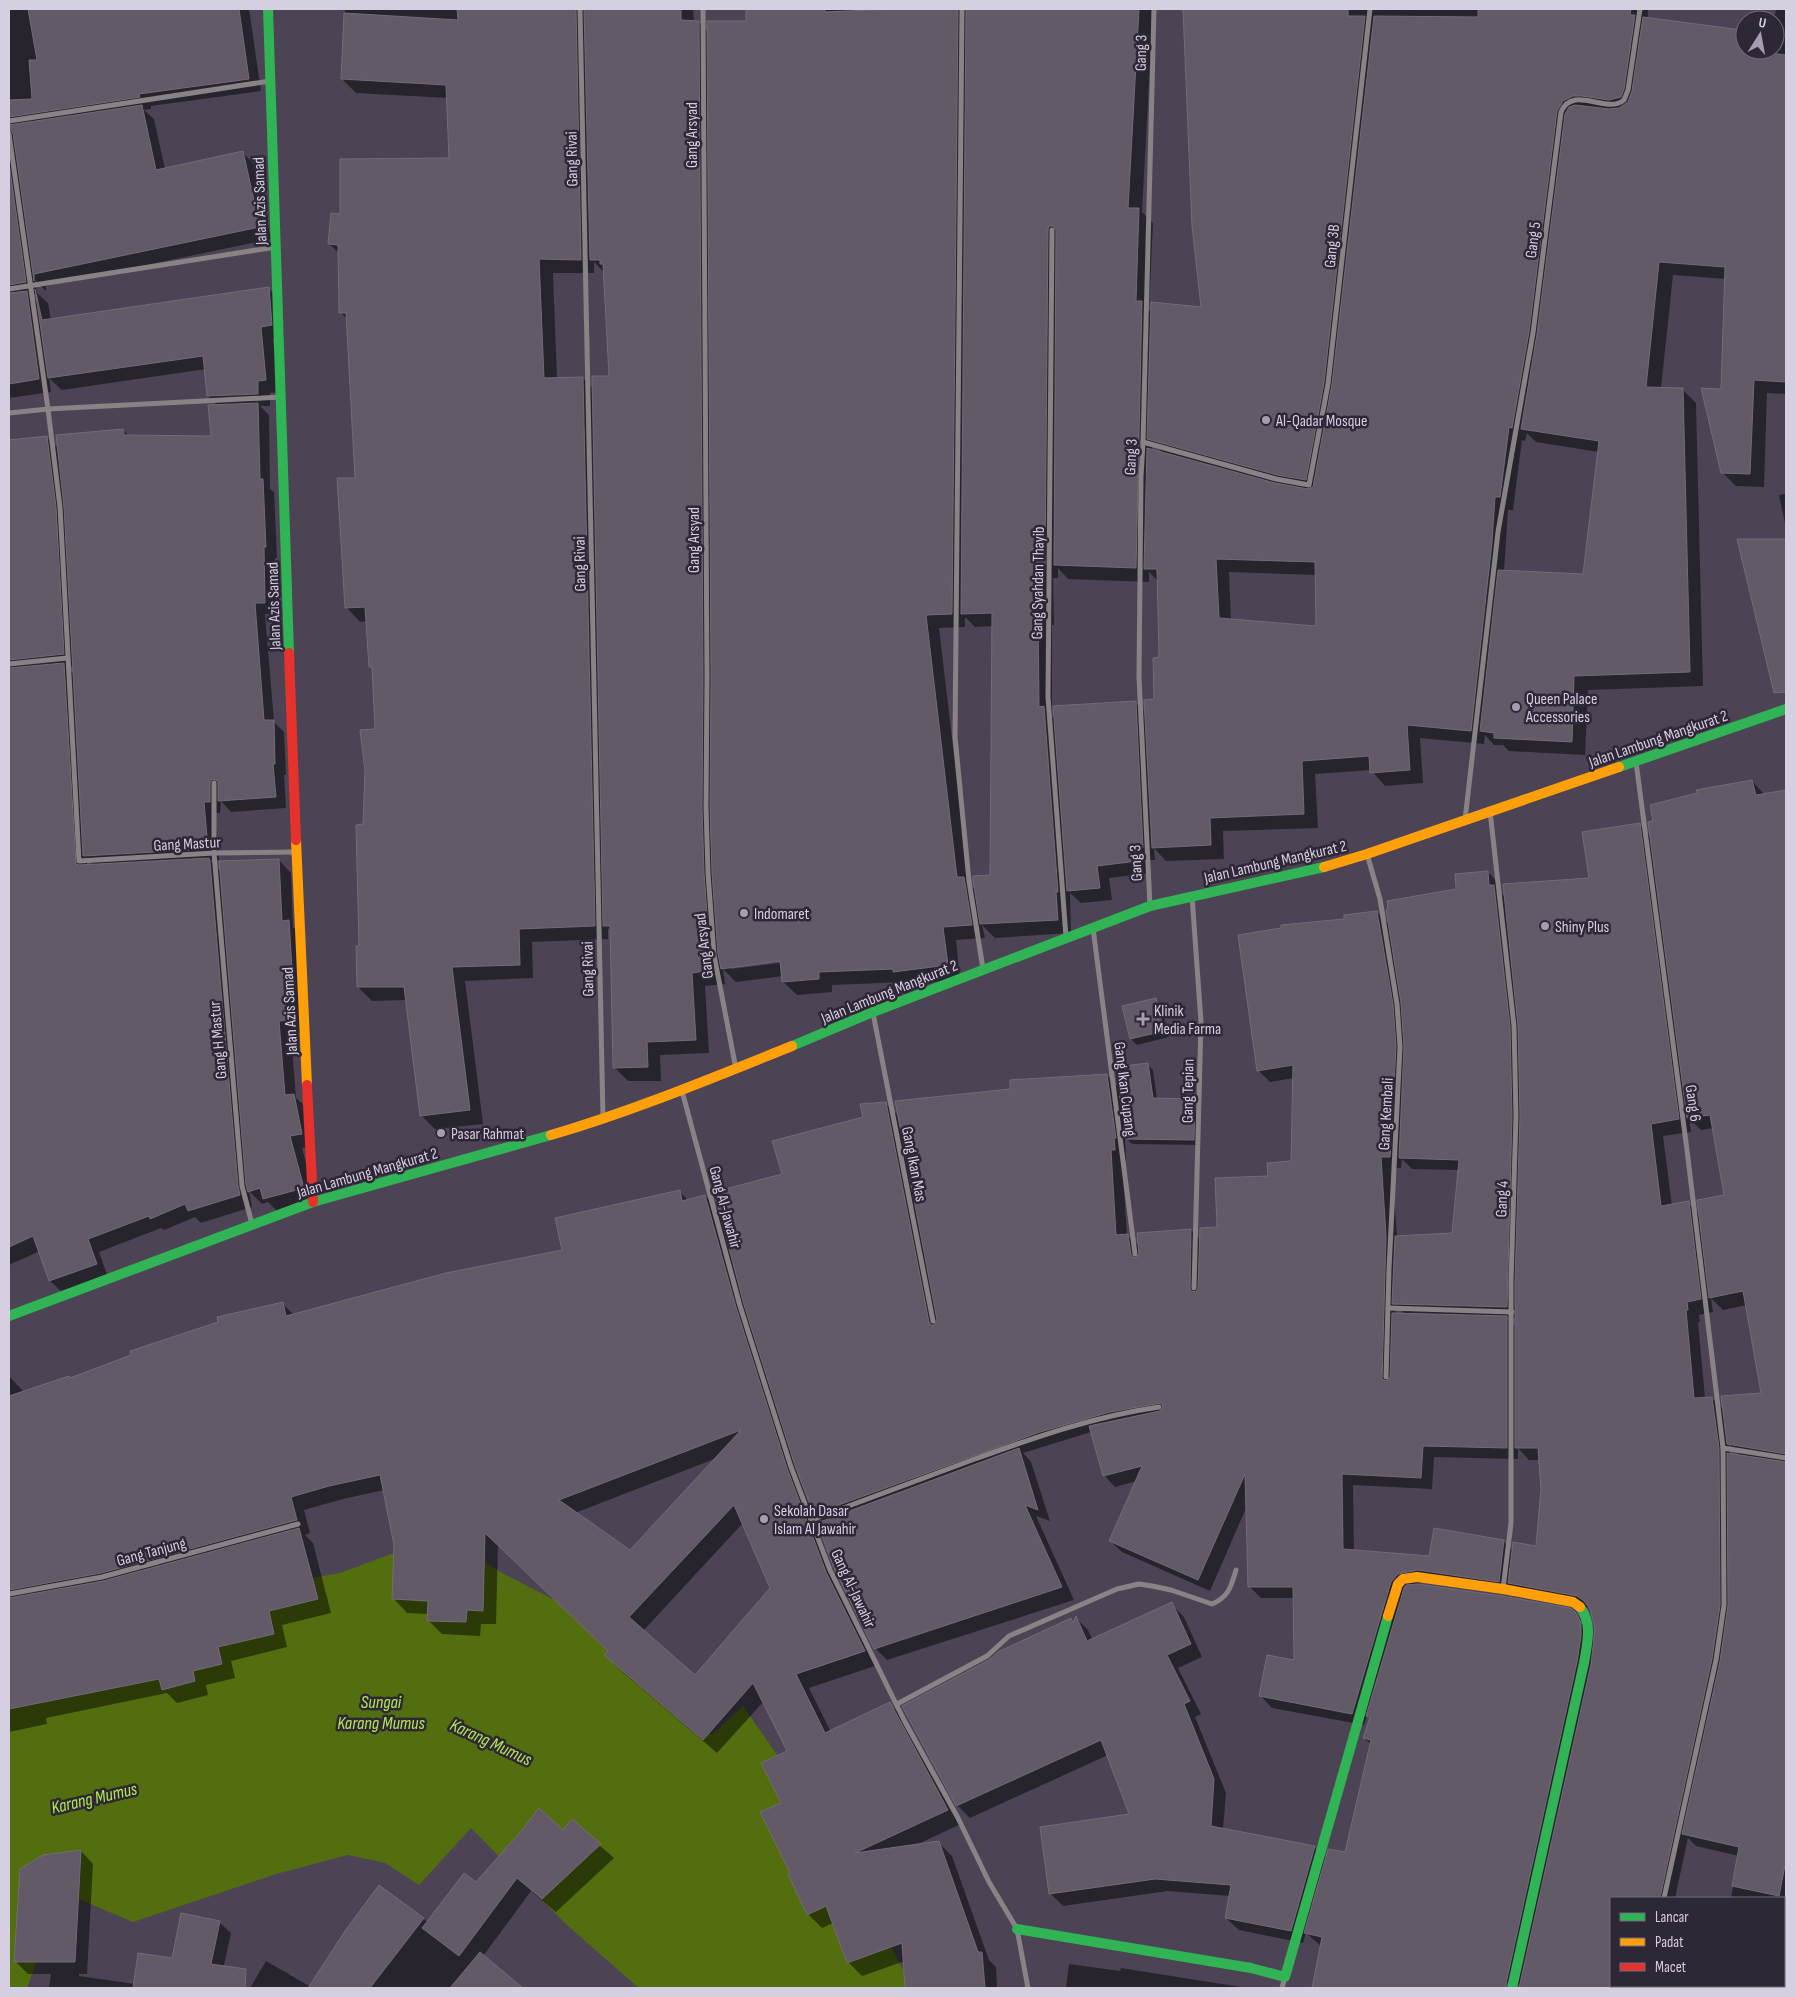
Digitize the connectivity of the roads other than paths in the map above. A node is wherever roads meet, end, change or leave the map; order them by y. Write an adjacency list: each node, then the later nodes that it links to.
1 (268, 9): 8 (street, Jalan Azis Samad)
2 (580, 9): 37 (street, Gang Rivai)
3 (703, 9): 35 (street, Gang Arsyad)
4 (962, 9): 33 (street)
5 (1154, 9): 18 (street, Gang 3)
6 (1370, 9): 18 (street, Gang 3B)
7 (1640, 9): 25 (street, Gang 5)
8 (270, 80): 9 (street); 12 (street, Jalan Azis Samad)
9 (9, 121)
10 (9, 134): 13 (street)
11 (1052, 230): 32 (street, Gang Syahdan Thayib)
12 (276, 247): 13 (street); 15 (street, Jalan Azis Samad)
13 (31, 286): 14 (street); 16 (street)
14 (9, 289)
15 (281, 396): 16 (street); 26 (street, Jalan Azis Samad)
16 (48, 409): 17 (street); 19 (street)
17 (9, 413)
18 (1144, 442): 30 (street, Gang 3)
19 (67, 658): 20 (street); 27 (street, Gang Mastur)
20 (9, 664)
21 (1786, 710): 22 (street, Jalan Lambung Mangkurat 2)
22 (1636, 762): 24 (street, Jalan Lambung Mangkurat 2); 48 (street, Gang 6)
23 (214, 783): 27 (street, Gang H Mastur)
24 (1490, 812): 25 (street, Jalan Lambung Mangkurat 2); 43 (street, Gang 4)
25 (1465, 820): 28 (street, Jalan Lambung Mangkurat 2)
26 (296, 852): 27 (street, Gang Mastur); 38 (street, Jalan Azis Samad)
27 (214, 853): 39 (street, Gang H Mastur)
28 (1367, 854): 29 (street, Jalan Lambung Mangkurat 2); 42 (street, Gang Kembali)
29 (1192, 896): 30 (street, Jalan Lambung Mangkurat 2); 41 (street, Gang Tepian)
30 (1150, 906): 31 (street, Jalan Lambung Mangkurat 2)
31 (1093, 927): 32 (street, Jalan Lambung Mangkurat 2); 40 (street, Gang Ikan Cupang)
32 (1066, 937): 33 (street, Jalan Lambung Mangkurat 2)
33 (983, 970): 34 (street, Jalan Lambung Mangkurat 2)
34 (873, 1012): 35 (street, Jalan Lambung Mangkurat 2); 45 (street, Gang Ikan Mas)
35 (736, 1069): 36 (street, Jalan Lambung Mangkurat 2)
36 (682, 1091): 37 (street, Jalan Lambung Mangkurat 2); 50 (street, Gang Al-Jawahir)
37 (603, 1119): 38 (street, Jalan Lambung Mangkurat 2)
38 (314, 1202): 39 (street, Jalan Lambung Mangkurat 2)
39 (252, 1224): 44 (street, Jalan Lambung Mangkurat 2)
40 (1135, 1254)
41 (1194, 1288)
42 (1388, 1308): 43 (street); 46 (street, Gang Kembali)
43 (1512, 1312): 53 (street, Gang 4)
44 (9, 1316)
45 (933, 1321)
46 (1386, 1377)
47 (1160, 1407): 50 (street)
48 (1723, 1448): 49 (street); 56 (street, Gang 6)
49 (1786, 1458)
50 (811, 1520): 55 (street, Gang Al-Jawahir)
51 (298, 1524): 54 (street, Gang Tanjung)
52 (1236, 1570): 55 (street)
53 (1503, 1589): 58 (street); 61 (street)
54 (9, 1594)
55 (897, 1704): 57 (street, Gang Al-Jawahir)
56 (1664, 1897)
57 (1017, 1929): 58 (street); 59 (street, Gang Al-Jawahir)
58 (1284, 1978): 60 (street)
59 (1028, 1988)
60 (1282, 1988)
61 (1512, 1988)

